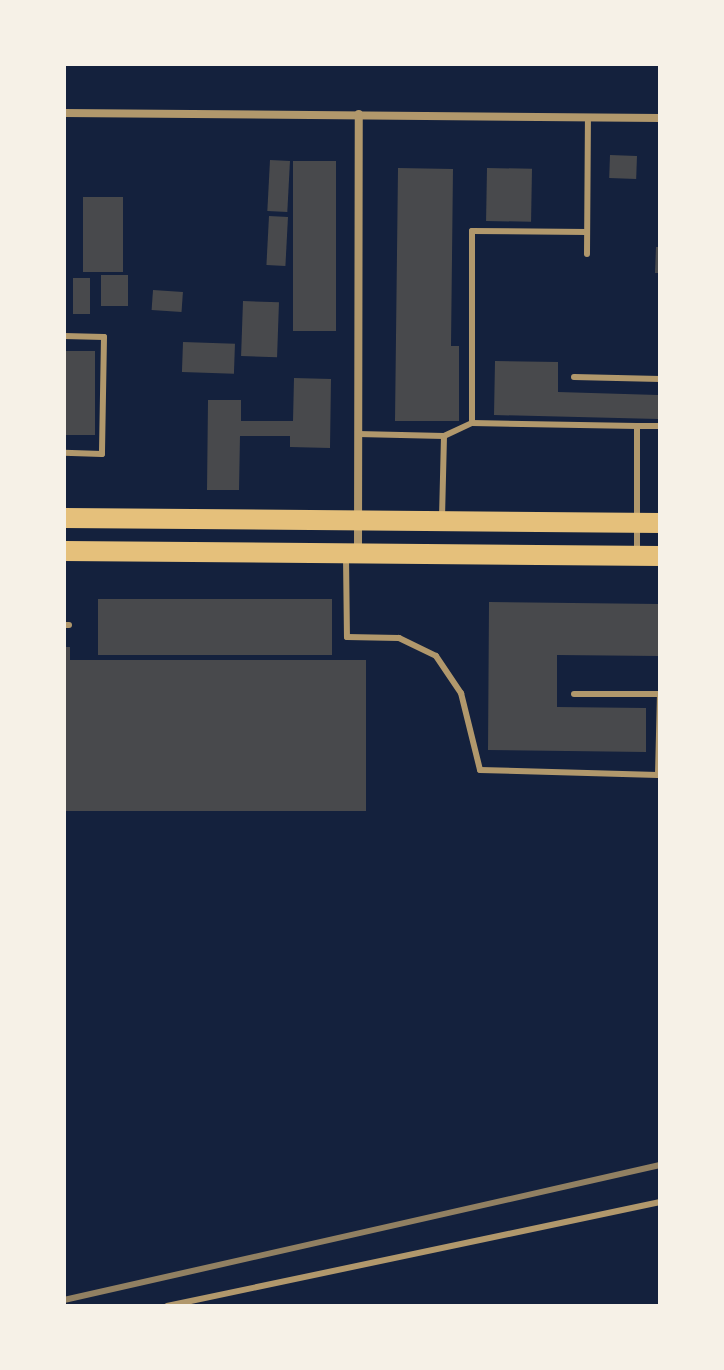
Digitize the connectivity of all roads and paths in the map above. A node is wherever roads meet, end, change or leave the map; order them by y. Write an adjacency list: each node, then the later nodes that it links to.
1 (64, 113): 2 (street)
2 (359, 114): 3 (street); 13 (street)
3 (588, 117): 4 (street); 5 (lane)
4 (660, 118)
5 (587, 232): 6 (lane); 10 (lane)
6 (587, 254)
7 (64, 336): 15 (lane)
8 (574, 377): 9 (lane)
9 (660, 379)
10 (472, 423): 11 (lane); 14 (lane)
11 (637, 426): 12 (lane); 19 (lane)
12 (660, 426)
13 (358, 434): 14 (lane); 17 (street)
14 (444, 436): 18 (lane)
15 (64, 453)
16 (64, 518): 17 (highway)
17 (357, 519): 18 (highway); 22 (street)
18 (442, 520): 19 (highway)
19 (637, 523): 20 (highway); 23 (lane)
20 (660, 523)
21 (64, 551): 22 (highway)
22 (352, 553): 23 (highway); 26 (lane)
23 (637, 556): 24 (highway)
24 (660, 556)
25 (574, 694): 26 (lane)
26 (660, 694)
27 (660, 1202): 28 (lane)
28 (167, 1306)

